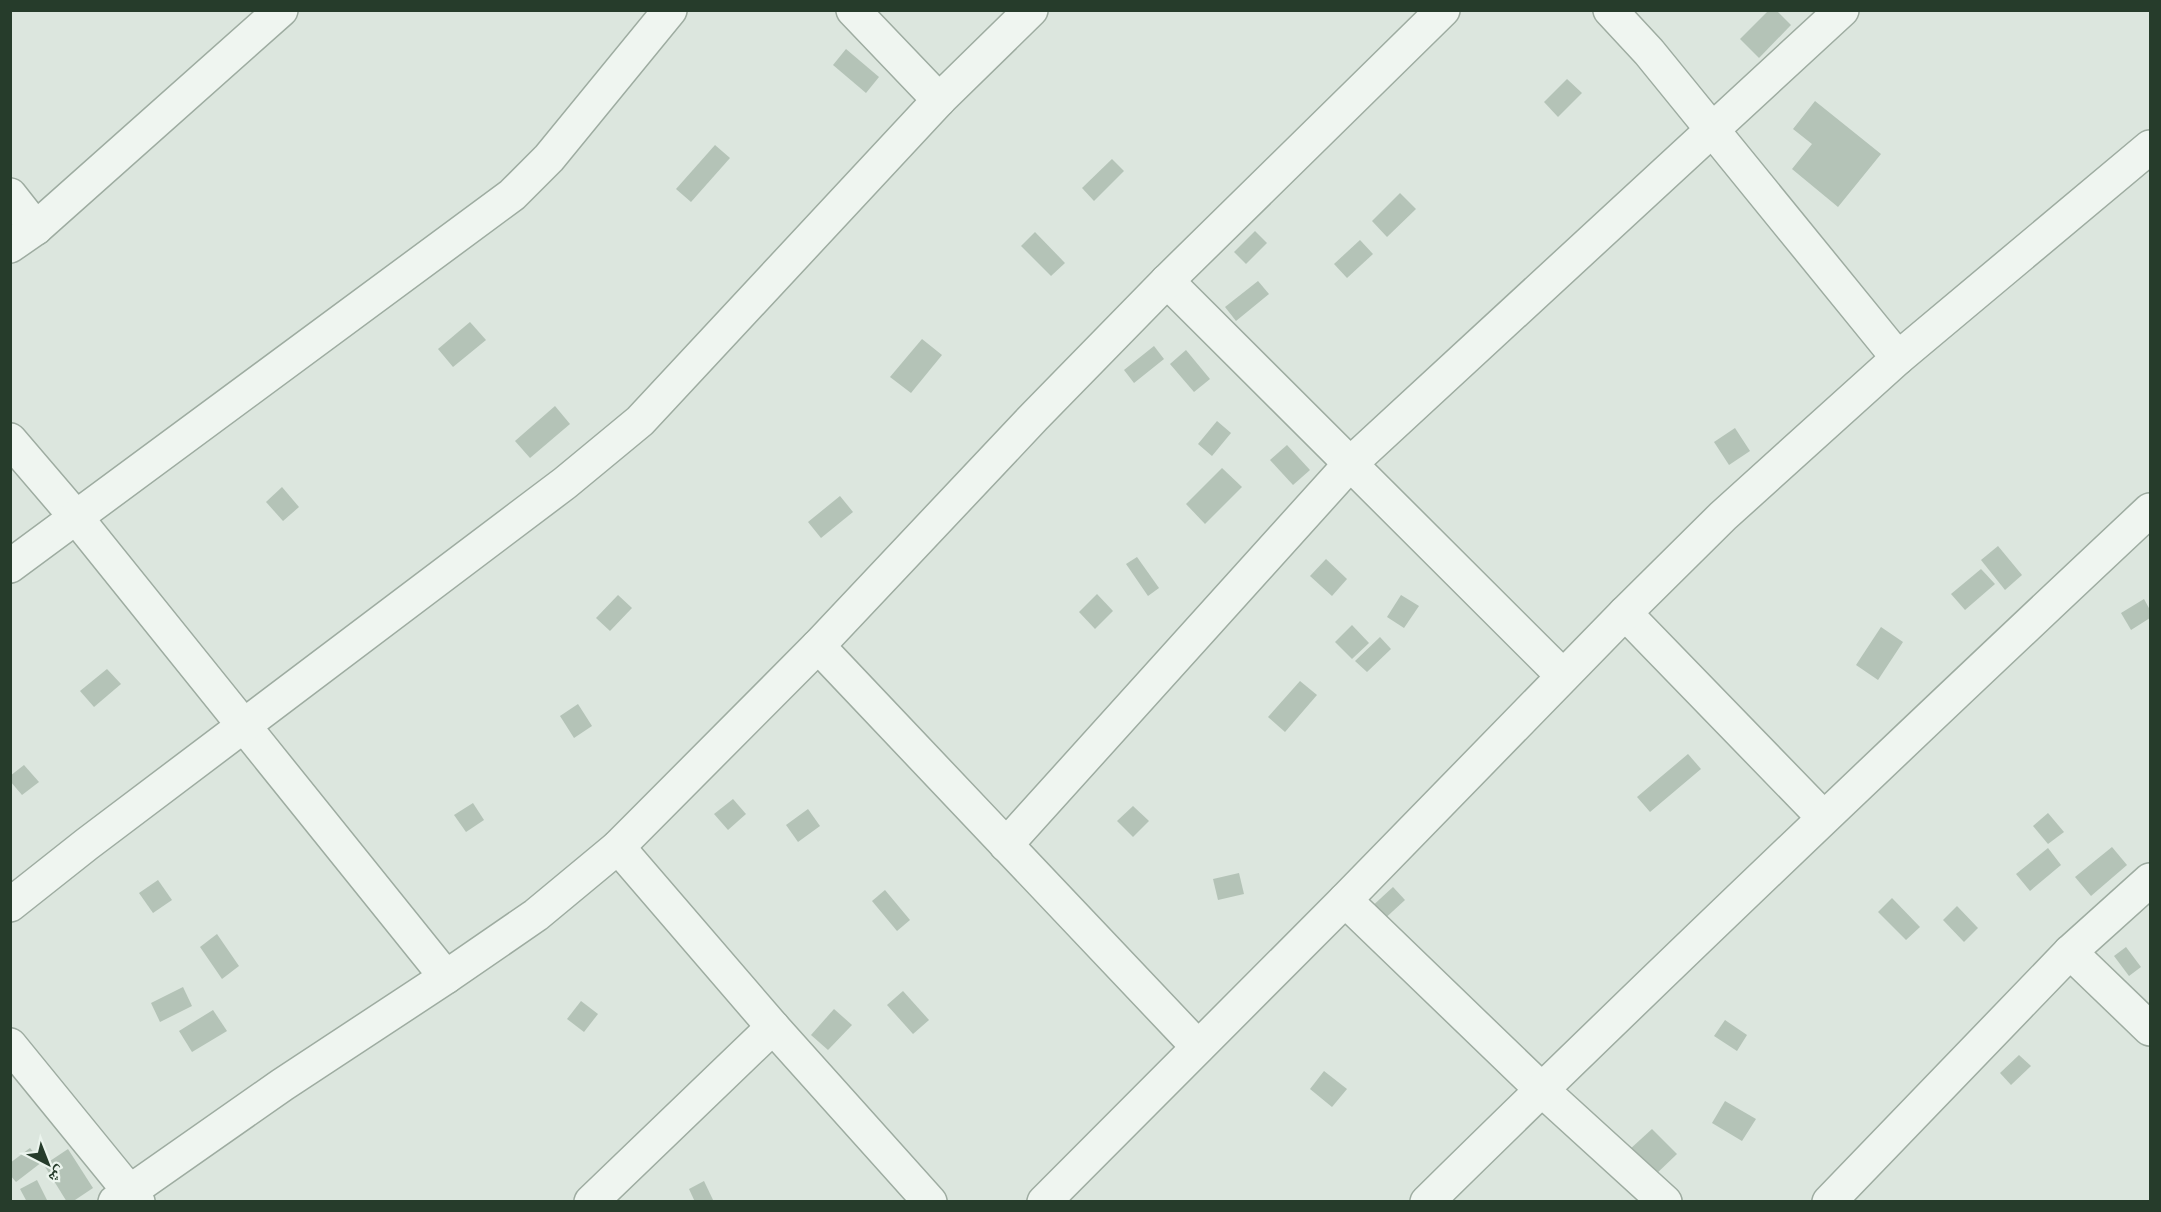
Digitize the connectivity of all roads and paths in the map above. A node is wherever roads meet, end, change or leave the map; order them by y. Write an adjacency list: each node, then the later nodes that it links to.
1 (281, 10): 12 (street)
2 (670, 10): 18 (street)
3 (853, 10): 8 (street)
4 (1031, 10): 8 (street)
5 (1443, 10): 13 (street)
6 (1610, 10): 9 (street)
7 (1842, 10): 9 (street)
8 (939, 100): 23 (street)
9 (1713, 129): 14 (street); 16 (street)
10 (2151, 147): 14 (street)
11 (10, 195): 12 (street)
12 (23, 237)
13 (1167, 281): 16 (street); 21 (street)
14 (1898, 358): 20 (street)
15 (10, 440): 18 (street)
16 (1350, 464): 22 (street); 25 (street)
17 (2151, 510): 24 (street)
18 (75, 516): 19 (street); 23 (street)
19 (10, 566)
20 (1625, 613): 22 (street); 24 (street)
21 (818, 646): 25 (street); 26 (street)
22 (1563, 676): 28 (street)
23 (246, 726): 29 (street); 31 (street)
24 (1823, 817): 36 (street)
25 (1006, 845): 35 (street)
26 (618, 847): 31 (street); 32 (street)
27 (2151, 880): 30 (street)
28 (1345, 900): 35 (street); 36 (street)
29 (10, 905)
30 (2070, 952): 33 (street); 43 (street)
31 (446, 977): 37 (street)
32 (773, 1027): 38 (street); 39 (street)
33 (2151, 1029)
34 (10, 1045): 37 (street)
35 (1198, 1047): 40 (street)
36 (1541, 1089): 41 (street); 42 (street)
37 (127, 1198)
38 (591, 1202)
39 (930, 1202)
40 (1044, 1202)
41 (1427, 1202)
42 (1665, 1202)
43 (1829, 1202)

